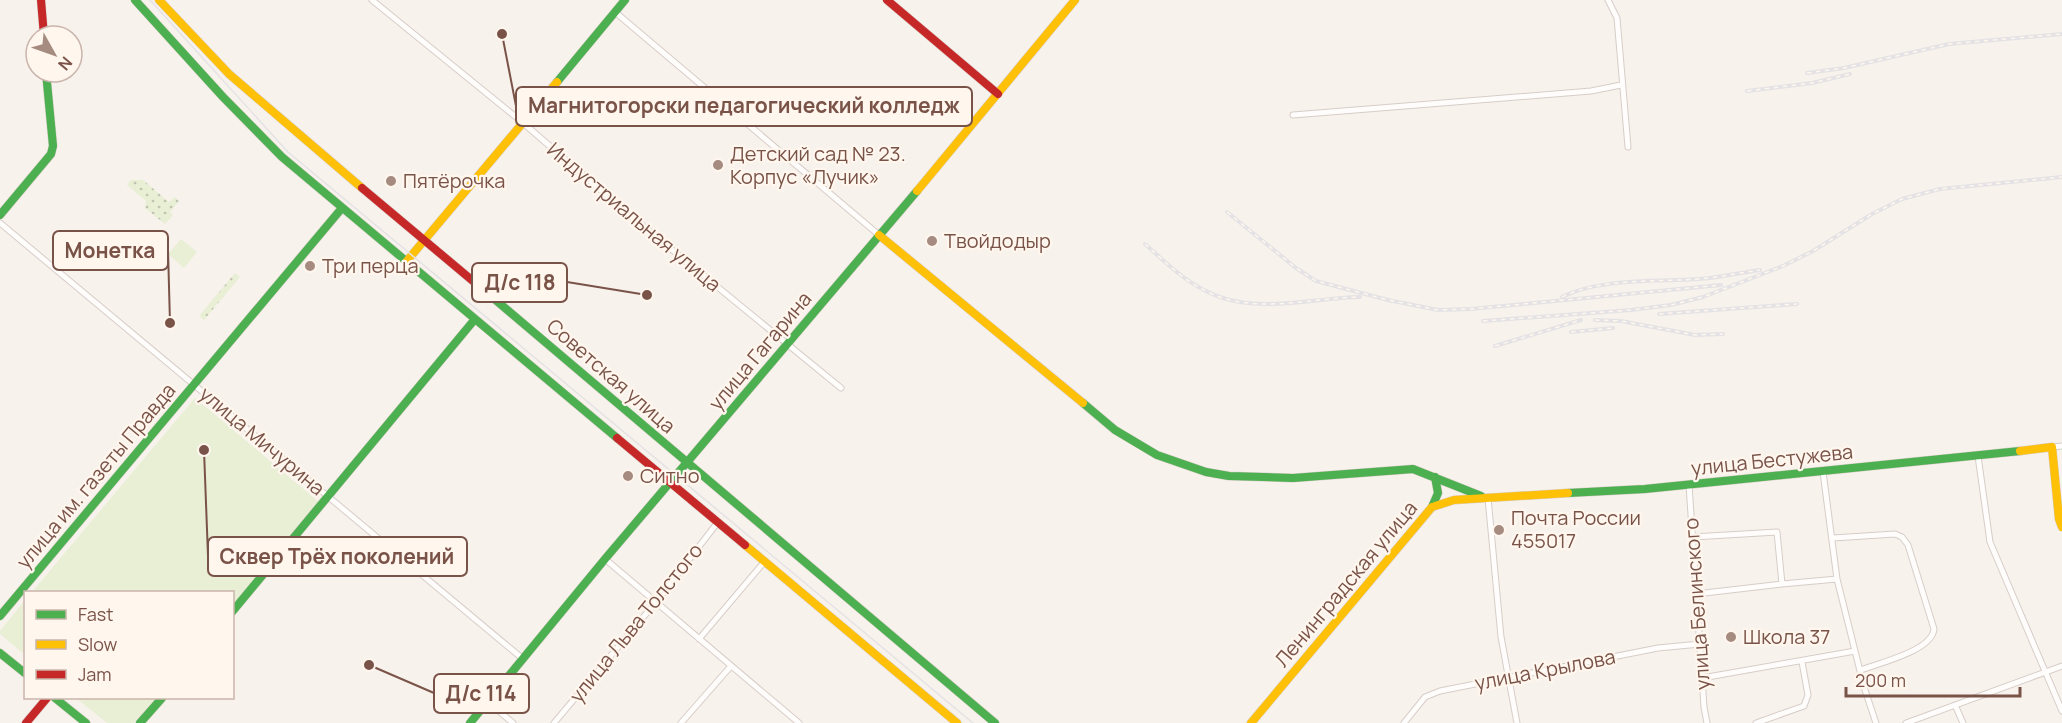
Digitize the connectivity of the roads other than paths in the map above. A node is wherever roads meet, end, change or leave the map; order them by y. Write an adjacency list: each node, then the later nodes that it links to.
1 (41, 0): 10 (main road)
2 (135, 0): 17 (main road)
3 (159, 0): 21 (main road, Советская улица)
4 (372, 0): 15 (street, Индустриальная улица)
5 (625, 0): 9 (main road)
6 (887, 0): 13 (main road)
7 (1076, 0): 13 (main road, улица Гагарина)
8 (1608, 0): 12 (street)
9 (615, 12): 15 (main road); 20 (street)
10 (43, 24)
11 (47, 84): 18 (main road)
12 (1621, 85): 14 (street); 16 (street)
13 (998, 94): 20 (main road, улица Гагарина)
14 (1293, 115)
15 (522, 122): 21 (main road); 24 (street, Индустриальная улица)
16 (1628, 147)
17 (342, 208): 22 (main road); 25 (main road, улица им. газеты Правда)
18 (0, 215)
19 (0, 223): 25 (street, улица Мичурина)
20 (879, 236): 24 (main road, улица Гагарина); 32 (main road)
21 (425, 240): 22 (main road); 30 (main road, Советская улица)
22 (406, 262): 23 (main road)
23 (476, 319): 33 (main road); 35 (main road)
24 (787, 345): 26 (street, Индустриальная улица); 30 (main road, улица Гагарина)
25 (193, 384): 35 (street, улица Мичурина); 49 (main road, улица им. газеты Правда)
26 (841, 388)
27 (2062, 446): 28 (street, улица Бестужева)
28 (2052, 447): 29 (main road, улица Бестужева); 39 (main road)
29 (1978, 456): 31 (main road, улица Бестужева); 60 (street)
30 (686, 463): 33 (main road, улица Гагарина); 78 (main road, Советская улица)
31 (1823, 472): 34 (main road, улица Бестужева); 41 (street)
32 (1435, 477): 36 (main road); 37 (main road)
33 (670, 482): 38 (main road); 42 (main road, улица Гагарина)
34 (1689, 485): 36 (main road, улица Бестужева); 40 (street, улица Белинского)
35 (329, 496): 48 (main road); 54 (street, улица Мичурина)
36 (1486, 498): 37 (main road, Ленинградская улица); 61 (street)
37 (1432, 507): 79 (main road, Ленинградская улица)
38 (718, 522): 43 (main road); 47 (street, улица Льва Толстого)
39 (2062, 527)
40 (1693, 537): 45 (street); 46 (street, улица Белинского)
41 (1833, 538): 44 (street); 58 (street)
42 (605, 559): 47 (street); 54 (main road, улица Гагарина)
43 (765, 561): 50 (street); 77 (main road)
44 (1837, 579): 45 (street); 52 (street)
45 (1782, 584): 46 (street)
46 (1696, 594): 51 (street, улица Белинского)
47 (656, 602): 50 (street); 74 (street, улица Льва Толстого)
48 (234, 610)
49 (0, 616)
50 (699, 639): 56 (street)
51 (1700, 644): 61 (street, улица Крылова); 62 (street, улица Белинского)
52 (1855, 651): 55 (street); 58 (street)
53 (0, 653): 59 (main road)
54 (523, 659): 66 (main road, улица Гагарина)
55 (1802, 662): 62 (street); 83 (street)
56 (731, 666): 75 (street); 76 (street)
57 (2062, 666): 60 (street)
58 (1861, 670): 84 (street)
59 (24, 672)
60 (2045, 673): 67 (street); 68 (street)
61 (1509, 678): 80 (street, улица Крылова); 81 (street)
62 (1702, 678): 82 (street, улица Белинского)
63 (46, 699): 69 (main road)
64 (56, 699): 70 (main road)
65 (161, 699): 71 (main road)
66 (488, 702): 72 (main road, улица Гагарина); 73 (street)
67 (1955, 705): 85 (street); 86 (street)
68 (2062, 711)
69 (26, 723)
70 (86, 723)
71 (140, 723)
72 (470, 723)
73 (513, 723)
74 (554, 723)
75 (681, 723)
76 (799, 723)
77 (957, 723)
78 (995, 723)
79 (1251, 723)
80 (1404, 723)
81 (1517, 723)
82 (1707, 723)
83 (1756, 723)
84 (1876, 723)
85 (1906, 723)
86 (1963, 723)

